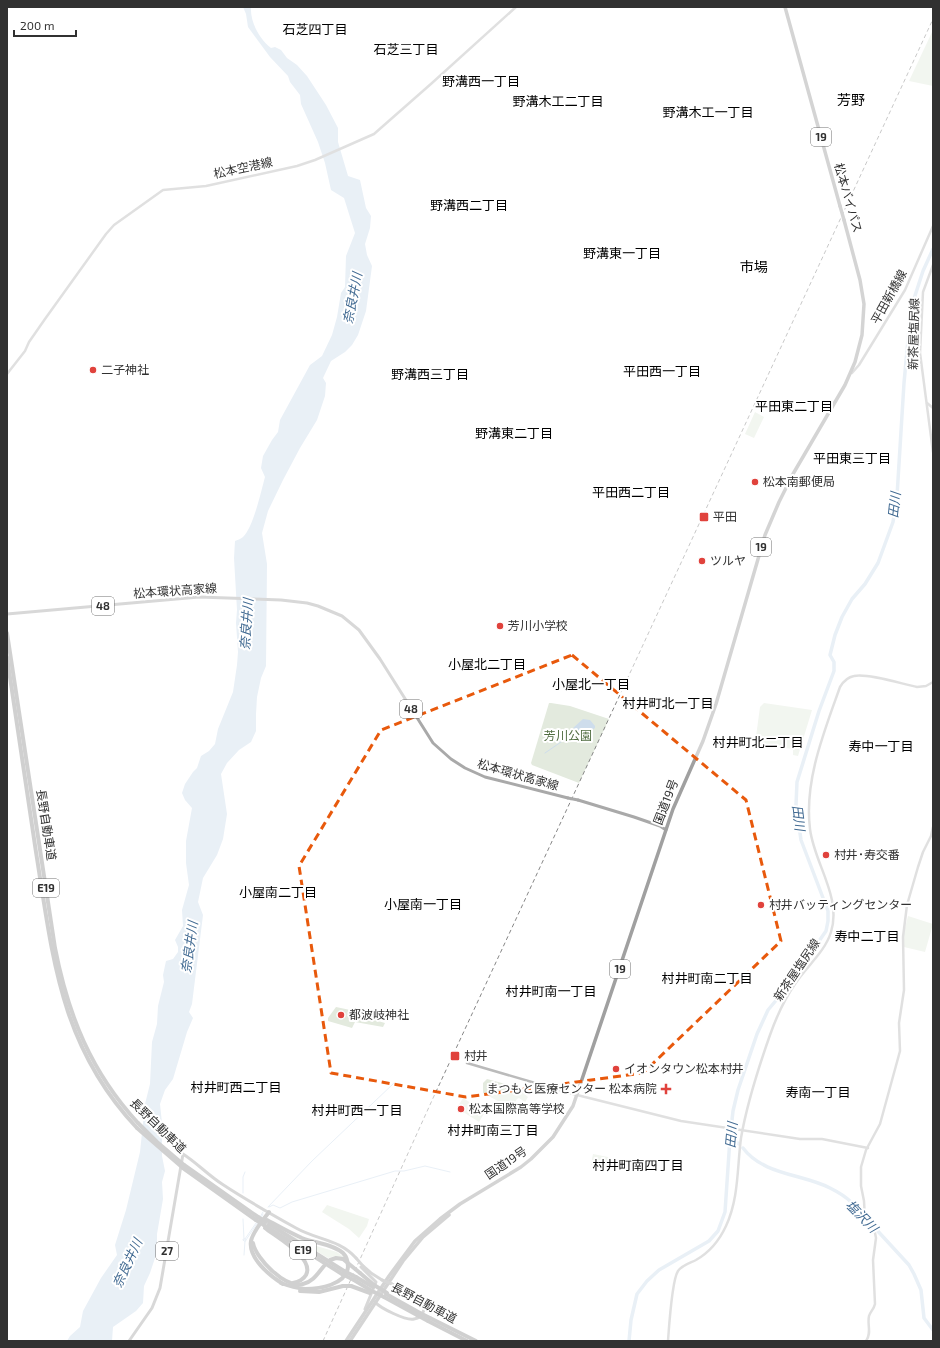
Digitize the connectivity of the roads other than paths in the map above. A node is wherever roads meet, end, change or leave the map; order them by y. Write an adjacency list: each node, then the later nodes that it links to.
1 (516, 7): 6 (main road, 松本空港線)
2 (785, 7): 5 (highway, 松本バイパス / 19, bridge)
3 (933, 226): 5 (main road, 平田新橋線)
4 (933, 266): 7 (main road, 新茶屋塩尻線)
5 (852, 373): 15 (highway, 国道19号 / 19)
6 (7, 374)
7 (927, 403): 8 (main road); 9 (main road, 新茶屋塩尻線)
8 (933, 408)
9 (933, 452)
10 (7, 614): 15 (main road, 松本環状高家線 / 48, bridge)
11 (7, 633): 18 (highway, 長野自動車道 / E19)
12 (7, 657): 18 (highway, 長野自動車道 / E19)
13 (933, 683): 19 (main road, 新茶屋塩尻線)
14 (933, 827): 20 (main road)
15 (666, 830): 17 (highway, 国道19号 / 19)
16 (467, 1063): 17 (main road)
17 (578, 1095): 19 (main road); 22 (highway, 国道19号 / 19)
18 (137, 1126): 21 (highway, 長野自動車道 / E19, bridge)
19 (741, 1131): 20 (main road); 44 (main road, 新茶屋塩尻線)
20 (868, 1148): 45 (main road)
21 (184, 1167): 24 (highway, 長野自動車道 / E19); 24 (highway, 長野自動車道 / E19)
22 (460, 1204): 32 (highway, 国道19号 / 19); 35 (highway, 国道19号 / 19)
23 (268, 1212): 26 (highway); 29 (main road, 27, bridge); 39 (main road, 27)
24 (257, 1218): 25 (highway, bridge); 25 (highway, bridge)
25 (265, 1223): 30 (highway); 31 (highway); 33 (highway, 長野自動車道 / E19, bridge)
26 (256, 1232): 30 (highway); 31 (highway)
27 (330, 1260): 33 (highway, bridge)
28 (324, 1266): 30 (highway)
29 (362, 1266): 36 (main road, 27, bridge); 38 (main road, 27)
30 (287, 1281)
31 (281, 1283): 33 (highway, bridge)
32 (385, 1288): 35 (highway, 国道19号 / 19); 36 (main road, 27)
33 (372, 1289): 34 (highway, bridge); 34 (highway, bridge)
34 (385, 1296): 37 (highway, 長野自動車道, bridge)
35 (374, 1302): 36 (main road, 27); 38 (highway, 国道19号 / 19); 41 (highway, 国道19号 / 19)
36 (396, 1314)
37 (429, 1320): 42 (highway, 長野自動車道); 43 (highway, 長野自動車道)
38 (354, 1328): 40 (highway, 国道19号 / 19)
39 (129, 1341)
40 (346, 1341)
41 (350, 1341)
42 (467, 1341)
43 (476, 1341)
44 (668, 1341)
45 (866, 1341)

